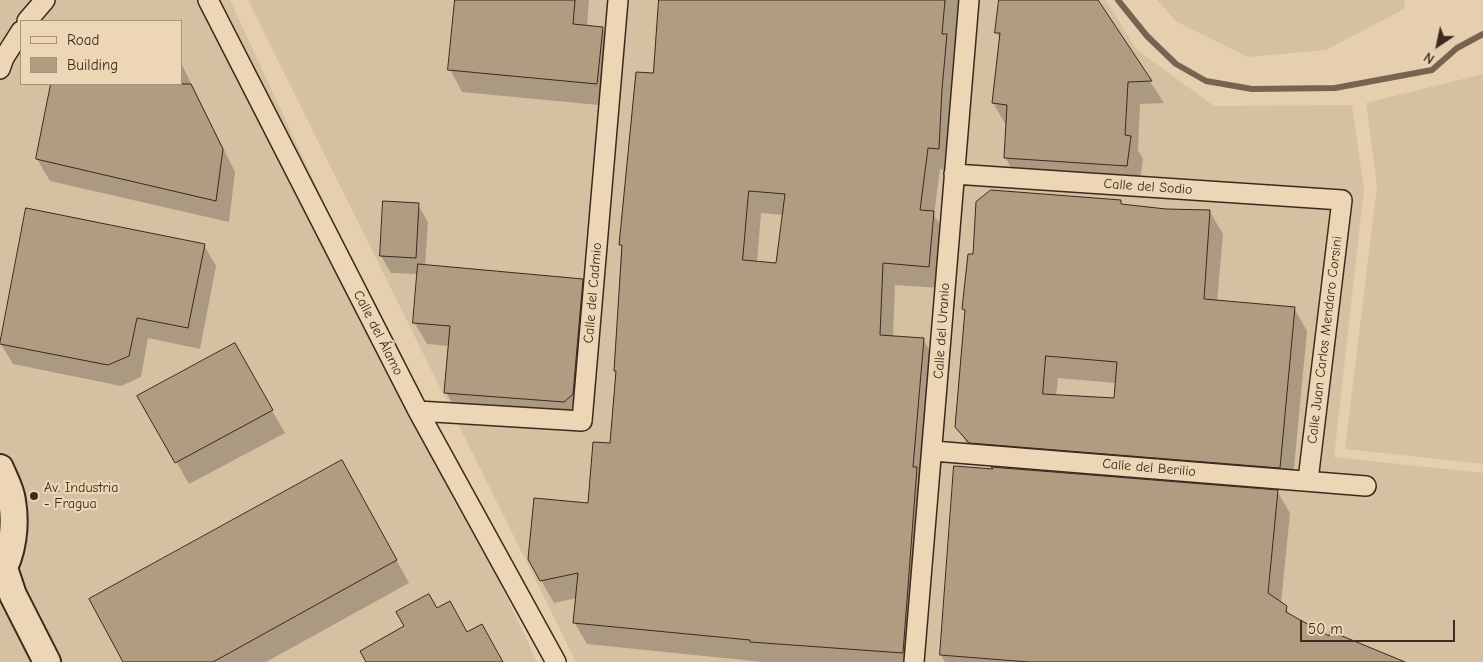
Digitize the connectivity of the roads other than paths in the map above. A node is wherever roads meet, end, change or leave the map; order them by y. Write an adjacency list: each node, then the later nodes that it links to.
1 (45, 0): 5 (street)
2 (208, 0): 10 (street, Calle del Álamo)
3 (618, 0): 10 (street, Calle del Cadmio)
4 (969, 0): 8 (street, Calle del Uranio)
5 (28, 20)
6 (20, 33): 7 (street)
7 (0, 69)
8 (954, 174): 9 (street, Calle del Sodio); 11 (street, Calle del Uranio)
9 (1342, 200): 13 (street, Calle Juan Carlos Mendaro Corsini)
10 (418, 411): 17 (street, Calle del Álamo)
11 (933, 451): 13 (street, Calle del Berilio); 18 (street, Calle del Uranio)
12 (0, 468): 15 (street)
13 (1308, 480): 14 (street, Calle del Berilio)
14 (1366, 486)
15 (2, 571): 16 (street)
16 (47, 662)
17 (556, 662)
18 (914, 662)

